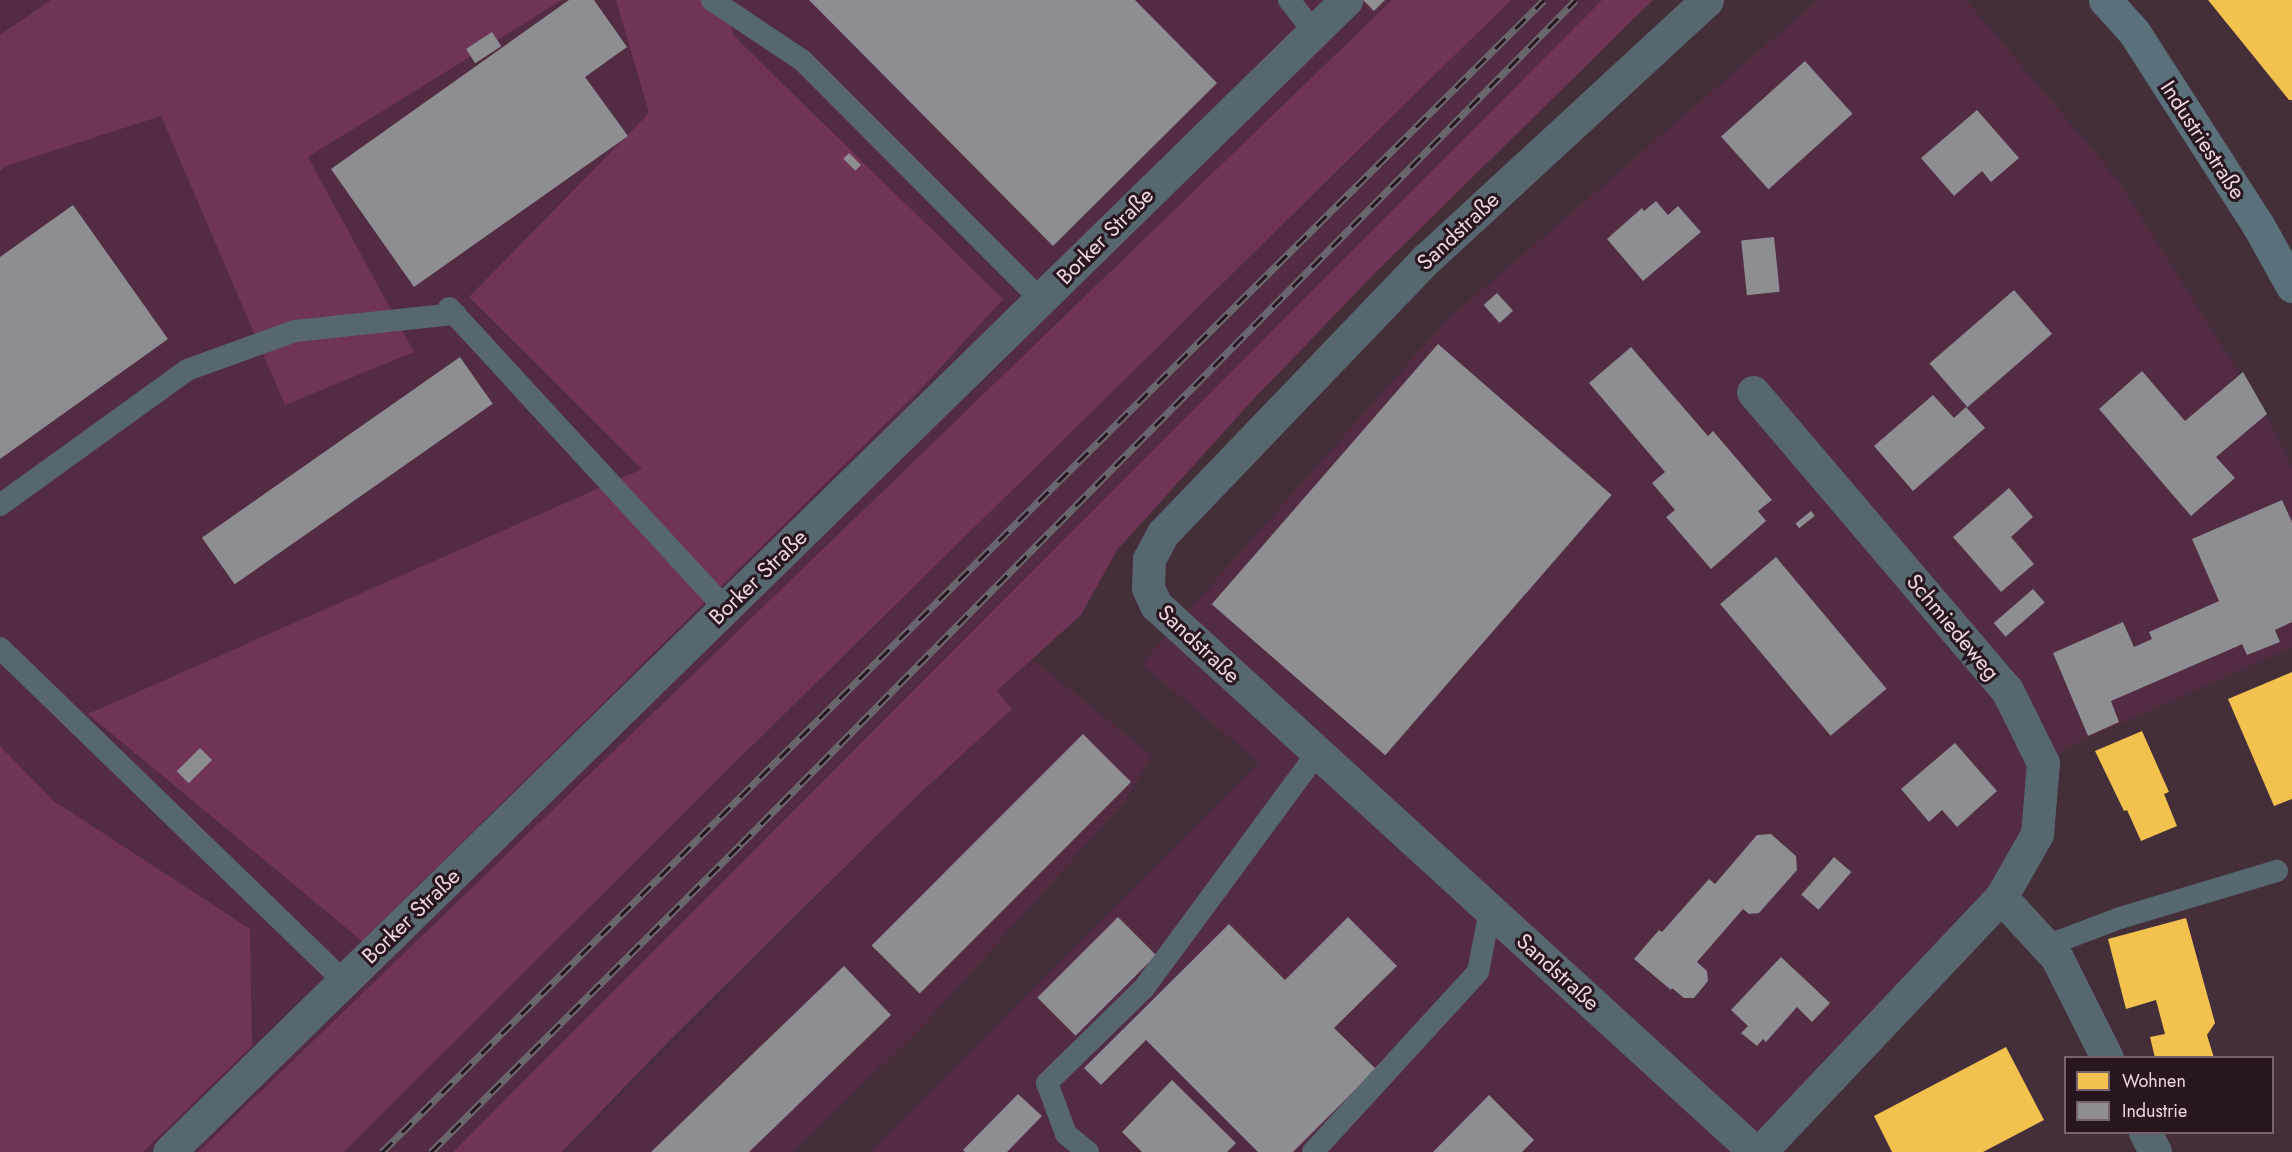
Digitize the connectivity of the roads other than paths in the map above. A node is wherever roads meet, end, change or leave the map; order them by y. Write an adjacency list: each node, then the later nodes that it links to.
1 (712, 0): 8 (lane)
2 (1289, 0): 6 (lane)
3 (1346, 0): 6 (street, Borker Straße)
4 (1707, 0): 13 (street, Sandstraße)
5 (2105, 0): 7 (main road, Industriestraße)
6 (1314, 32): 8 (street, Borker Straße)
7 (2292, 286)
8 (1041, 300): 11 (street, Borker Straße)
9 (1753, 392): 15 (street, Schmiedeweg)
10 (0, 505): 11 (lane)
11 (726, 609): 18 (street, Borker Straße)
12 (0, 648): 18 (lane)
13 (1317, 753): 16 (street, Sandstraße); 22 (lane)
14 (2277, 871): 17 (lane)
15 (2001, 897): 17 (street); 25 (street, Schmiedeweg)
16 (1490, 910): 23 (lane); 24 (street, Sandstraße)
17 (2046, 946): 19 (street)
18 (344, 981): 21 (street, Borker Straße)
19 (2106, 1056)
20 (2146, 1134): 26 (street)
21 (169, 1152)
22 (1088, 1152)
23 (1313, 1152)
24 (1755, 1152)
25 (1760, 1152)
26 (2155, 1152)

